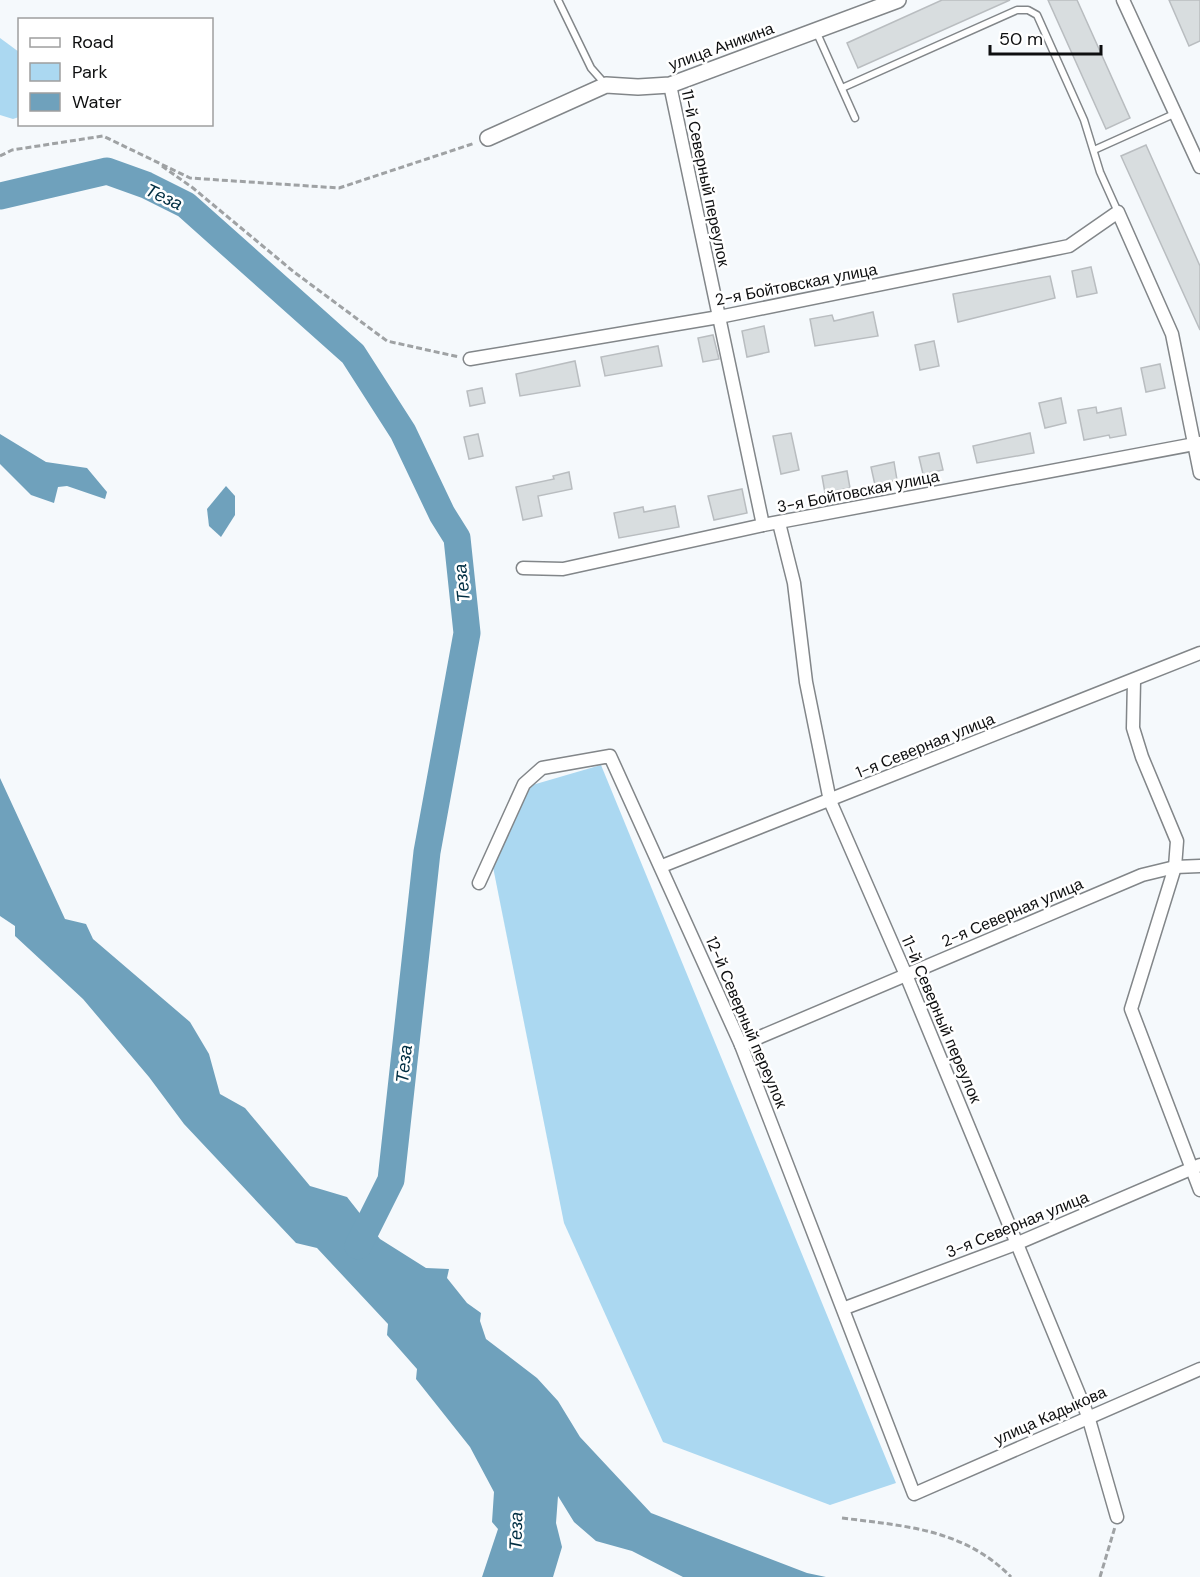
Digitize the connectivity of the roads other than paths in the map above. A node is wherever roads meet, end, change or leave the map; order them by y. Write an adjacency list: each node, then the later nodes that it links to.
1 (558, 0): 5 (lane)
2 (898, 0): 4 (street, улица Аникина)
3 (1123, 0): 8 (street)
4 (816, 31): 6 (street, улица Аникина); 7 (lane)
5 (606, 85): 6 (street, улица Аникина); 10 (street, улица Аникина)
6 (670, 85): 14 (street, 11-й Северный переулок)
7 (842, 88): 9 (lane); 11 (lane)
8 (1174, 114): 11 (lane); 12 (street)
9 (855, 118)
10 (488, 138)
11 (1094, 150): 13 (lane)
12 (1200, 167)
13 (1118, 212): 14 (street, 2-я Бойтовская улица); 16 (street)
14 (719, 317): 15 (street, 2-я Бойтовская улица); 19 (street, 11-й Северный переулок)
15 (470, 359)
16 (1197, 444): 17 (street); 18 (street, 3-я Бойтовская улица)
17 (1200, 473)
18 (779, 523): 19 (street, 3-я Бойтовская улица); 23 (street, 11-й Северный переулок)
19 (763, 525): 20 (street, 3-я Бойтовская улица)
20 (523, 568)
21 (1200, 652): 22 (street, 1-я Северная улица)
22 (1134, 680): 23 (street, 1-я Северная улица); 26 (street)
23 (830, 801): 24 (street, 1-я Северная улица); 28 (street, 11-й Северный переулок)
24 (662, 866): 27 (street, 12-й Северный переулок); 29 (street, 12-й Северный переулок)
25 (1200, 866): 26 (street, 2-я Северная улица)
26 (1175, 867): 28 (street, 2-я Северная улица); 30 (street)
27 (479, 882)
28 (906, 975): 29 (street, 2-я Северная улица); 32 (street, 11-й Северный переулок)
29 (741, 1045): 33 (street, 12-й Северный переулок)
30 (1196, 1167): 31 (street); 32 (street, 3-я Северная улица)
31 (1200, 1190)
32 (1018, 1243): 33 (street, 3-я Северная улица); 35 (street, 11-й Северный переулок)
33 (845, 1308): 36 (street, 12-й Северный переулок)
34 (1200, 1369): 35 (street, улица Кадыкова)
35 (1088, 1416): 36 (street, улица Кадыкова); 37 (street, 11-й Северный переулок)
36 (914, 1494)
37 (1117, 1517)

